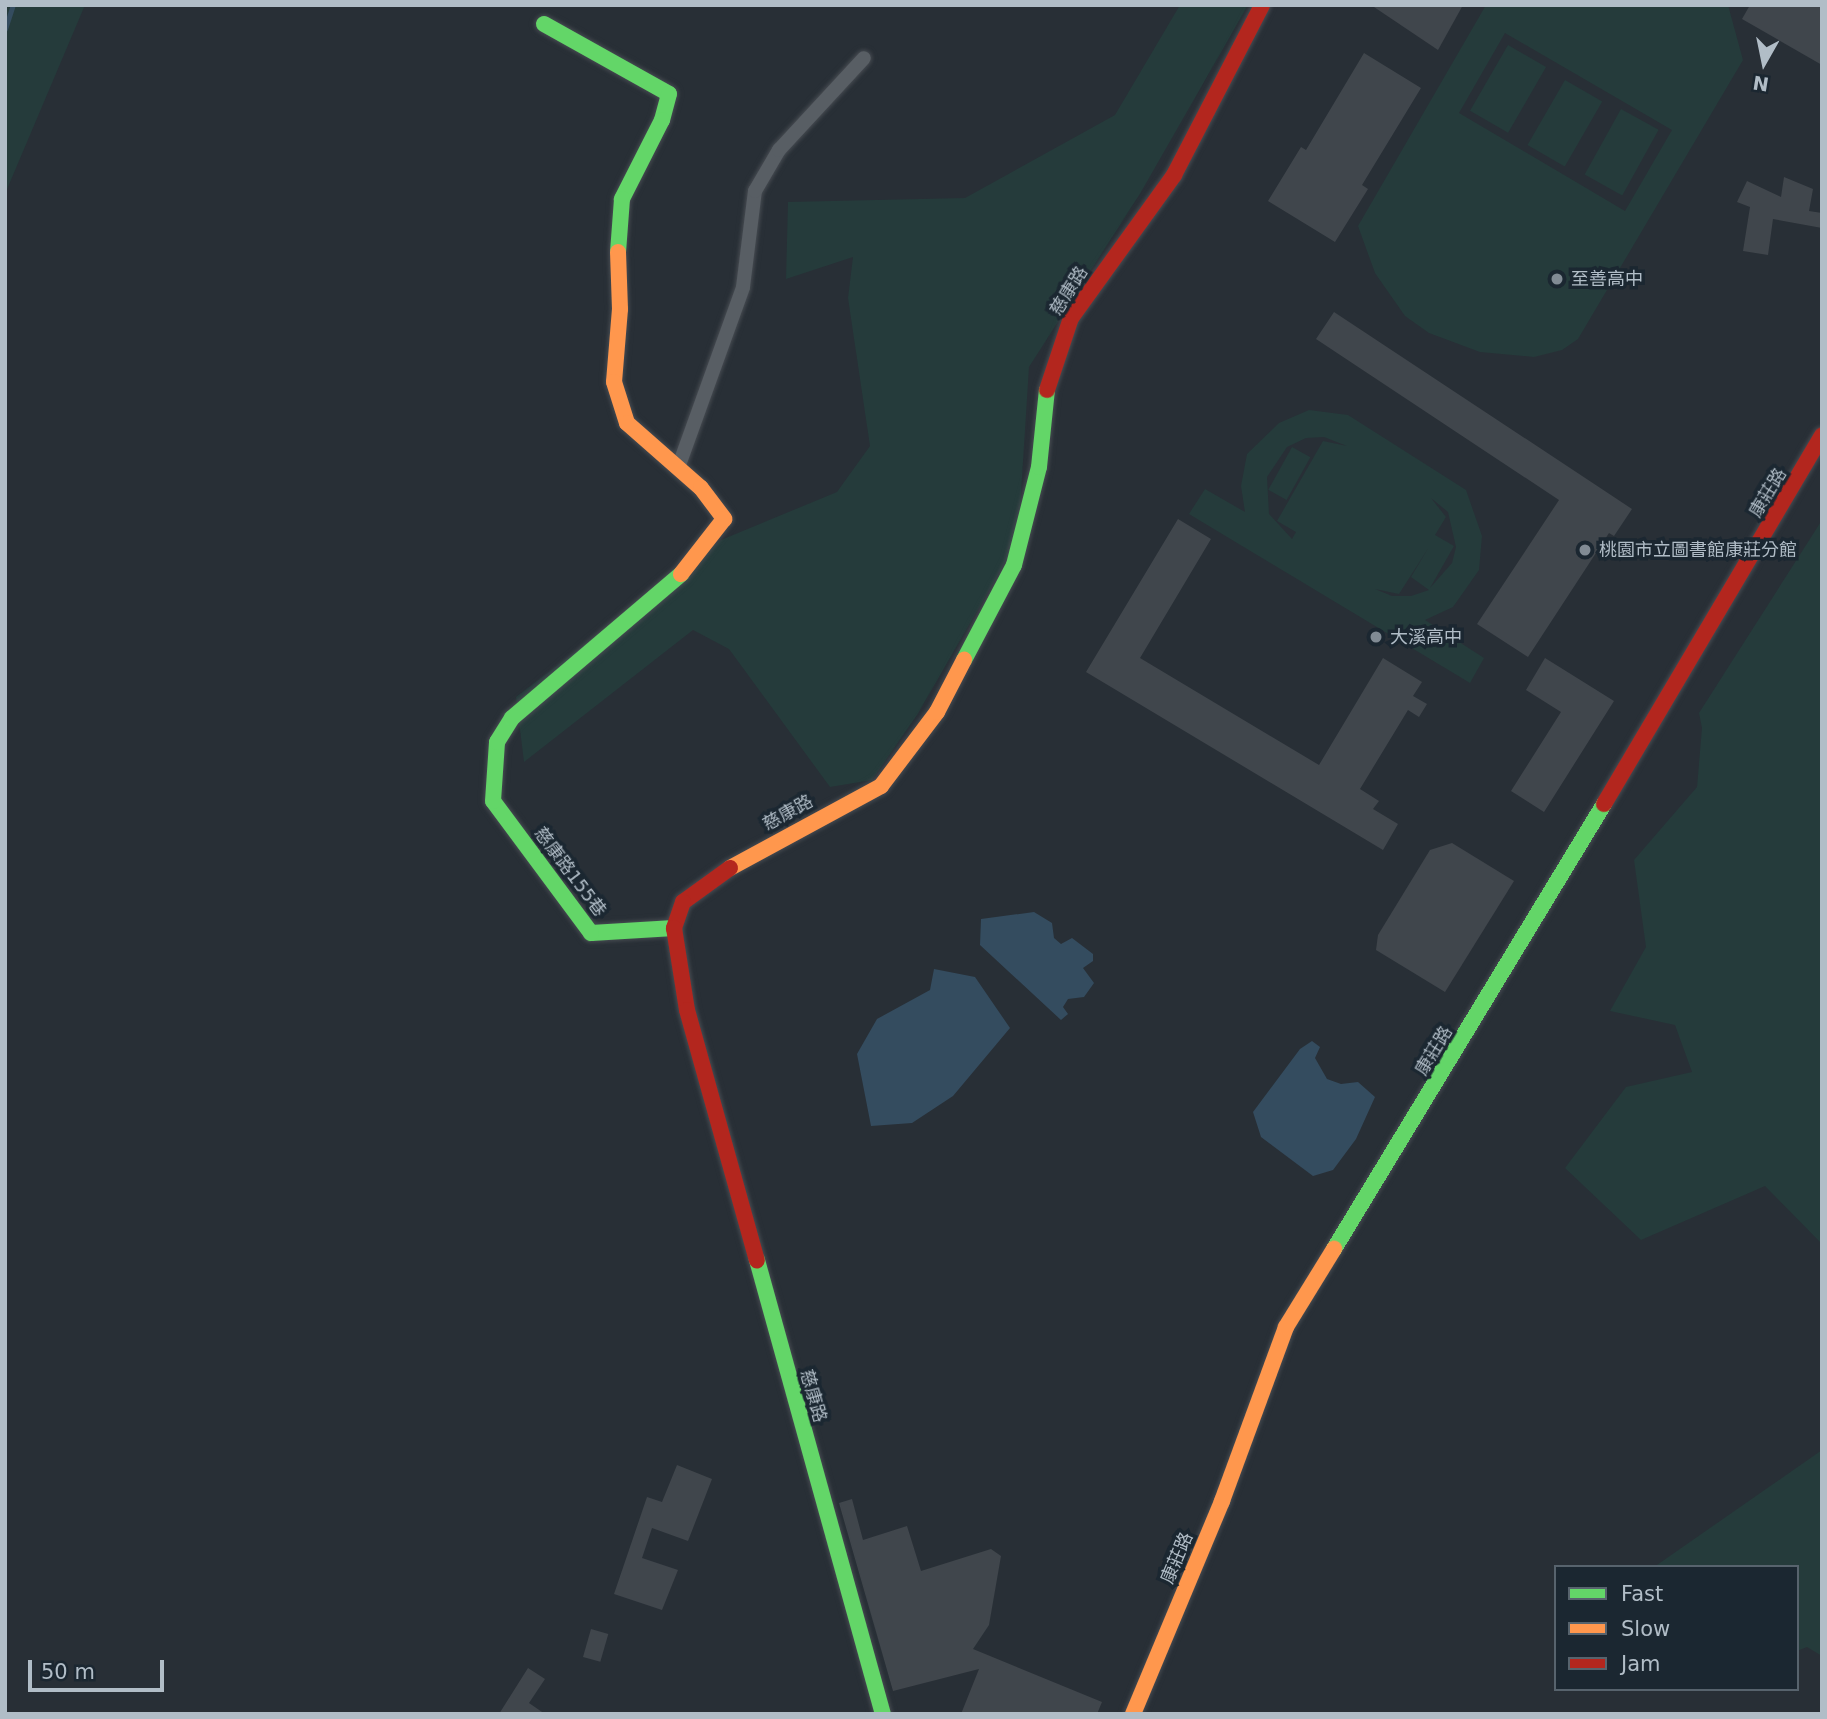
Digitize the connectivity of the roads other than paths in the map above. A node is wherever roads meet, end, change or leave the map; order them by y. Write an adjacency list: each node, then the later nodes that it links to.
1 (1262, 5): 6 (street, 慈康路)
2 (544, 24): 5 (street)
3 (864, 58): 5 (street)
4 (1822, 436): 8 (street, 康莊路)
5 (678, 468): 6 (street, 慈康路155巷)
6 (674, 928): 7 (street, 慈康路)
7 (883, 1714)
8 (1133, 1714)

